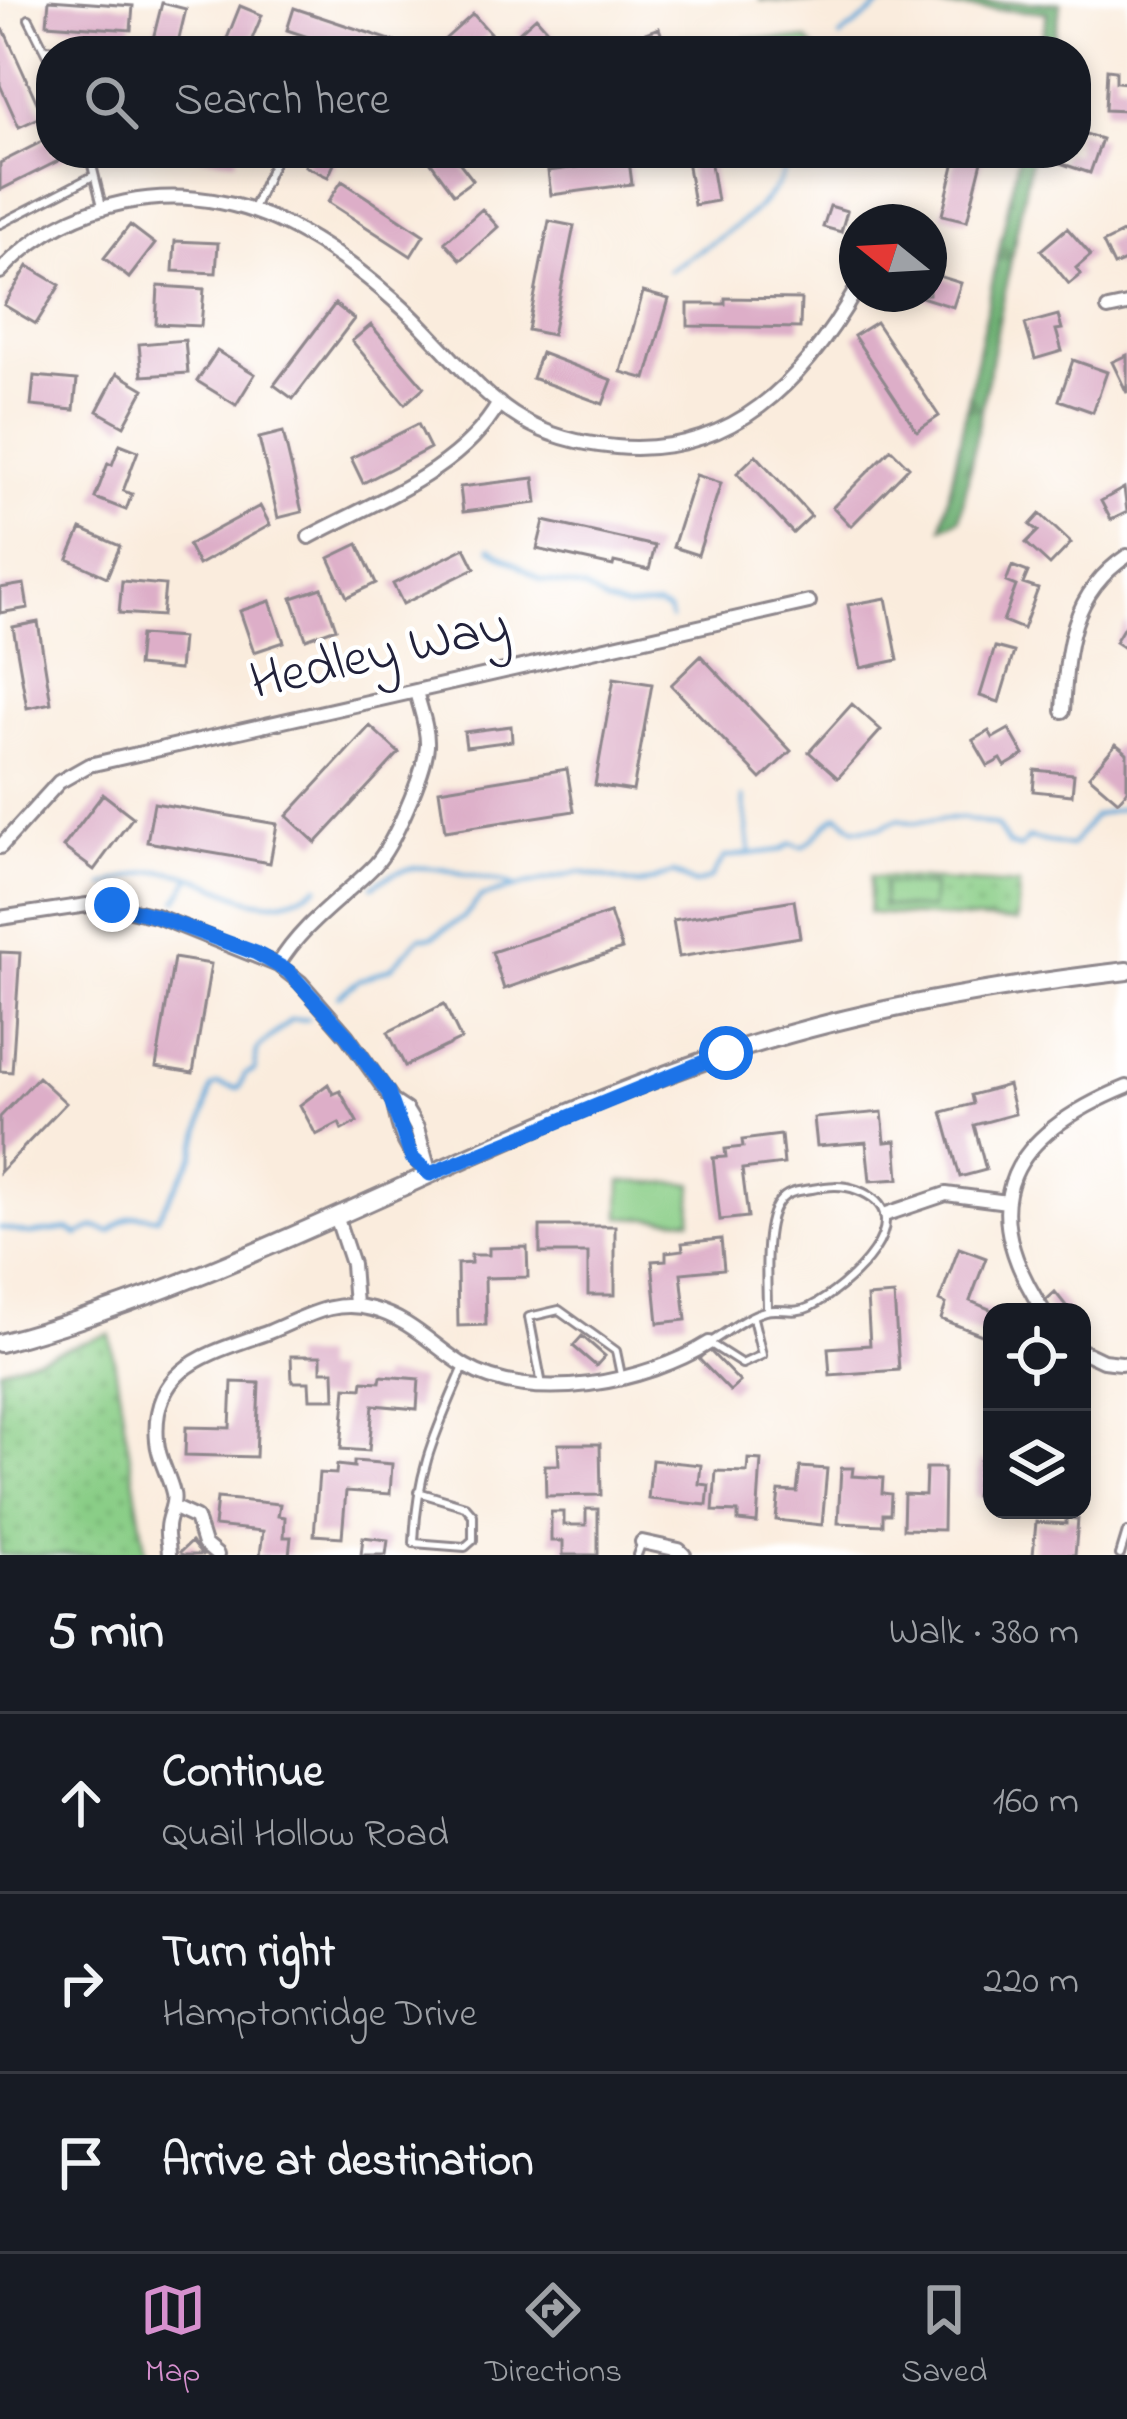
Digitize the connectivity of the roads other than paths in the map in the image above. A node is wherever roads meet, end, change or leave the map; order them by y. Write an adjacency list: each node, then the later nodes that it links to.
1 (29, 19): 2 (lane)
2 (38, 36)
3 (92, 168): 5 (lane)
4 (272, 168): 7 (lane)
5 (93, 176): 6 (lane); 8 (lane)
6 (102, 206): 7 (street); 9 (street)
7 (253, 211): 13 (street)
8 (0, 224)
9 (0, 272)
10 (1127, 305): 11 (street)
11 (1108, 309)
12 (842, 312): 13 (street)
13 (499, 404): 14 (street)
14 (309, 537)
15 (1127, 556): 18 (street)
16 (809, 602): 17 (street, Hedley Way)
17 (416, 691): 19 (street, Hedley Way); 21 (street)
18 (1063, 711)
19 (0, 848)
20 (0, 918): 21 (street)
21 (278, 965): 24 (street)
22 (1127, 971): 24 (main road)
23 (1127, 1088): 25 (street)
24 (430, 1174): 27 (main road)
25 (1007, 1202): 26 (street); 28 (street)
26 (887, 1214): 30 (lane); 30 (lane)
27 (336, 1216): 29 (street); 32 (main road)
28 (1037, 1303)
29 (355, 1306): 36 (street); 40 (street)
30 (767, 1310): 31 (lane)
31 (753, 1318): 33 (lane); 33 (lane)
32 (0, 1343)
33 (709, 1343): 37 (street)
34 (1091, 1355): 35 (street)
35 (1121, 1363)
36 (465, 1365): 38 (street); 39 (lane)
37 (622, 1378): 38 (street); 38 (lane)
38 (542, 1385)
39 (418, 1492): 39 (lane)
40 (172, 1507): 43 (street); 44 (street)
41 (1127, 1532): 46 (lane)
42 (640, 1548): 45 (street)
43 (170, 1555)
44 (217, 1555)
45 (684, 1555)
46 (1120, 1555)

